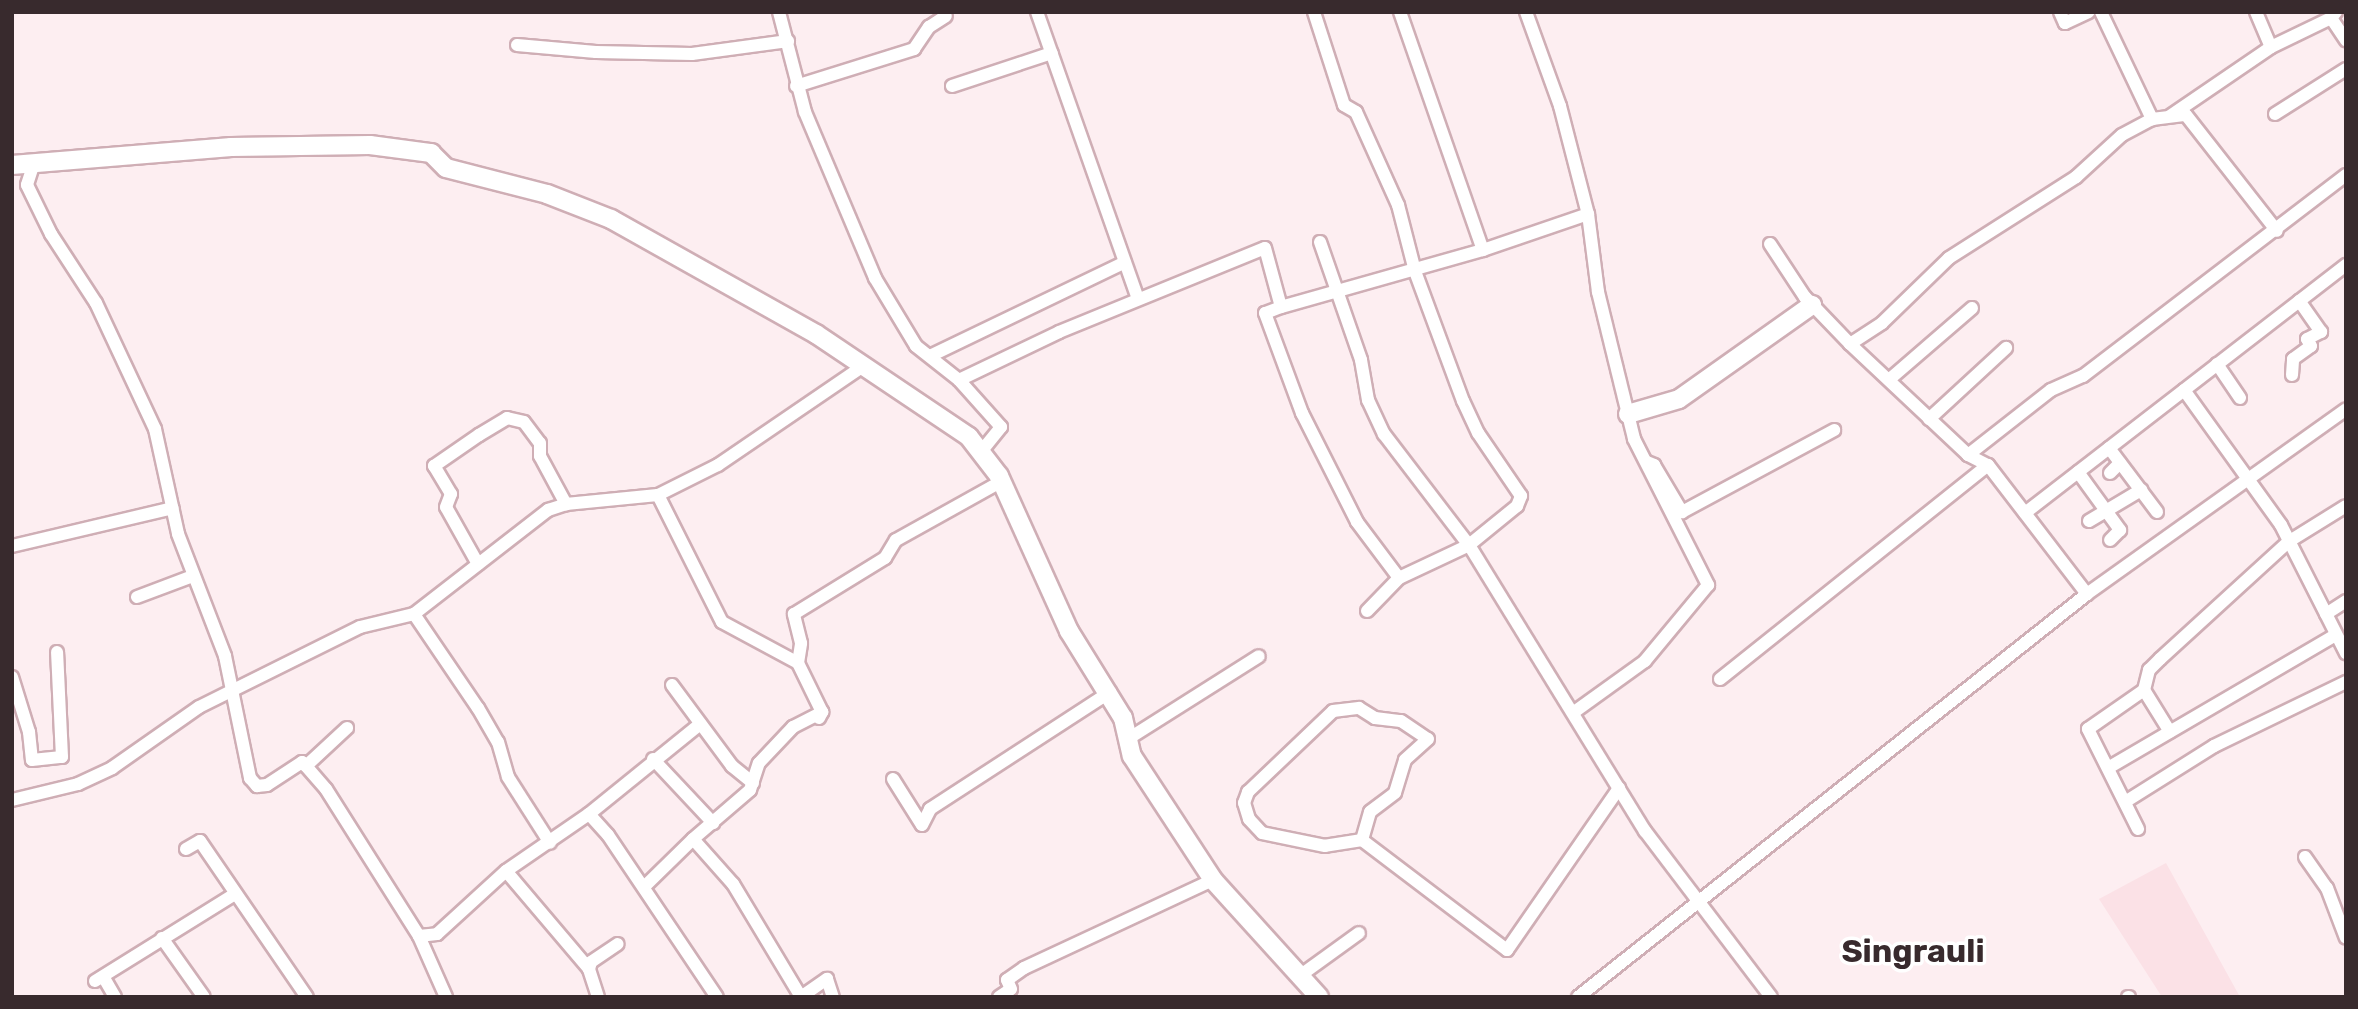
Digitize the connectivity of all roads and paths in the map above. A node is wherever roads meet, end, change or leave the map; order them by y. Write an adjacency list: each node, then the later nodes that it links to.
1 (779, 12): 13 (street)
2 (1037, 12): 16 (street)
3 (1314, 12): 33 (street)
4 (1399, 12): 30 (street)
5 (1526, 12): 26 (street)
6 (2060, 12): 7 (street)
7 (2089, 12)
8 (2101, 12): 22 (street)
9 (2256, 12): 15 (street)
10 (2334, 15): 12 (street); 15 (street)
11 (947, 16): 18 (street)
12 (2346, 40)
13 (788, 41): 14 (street); 18 (street)
14 (517, 44)
15 (2271, 47): 21 (street)
16 (1052, 53): 19 (street); 31 (street)
17 (2346, 69): 20 (street)
18 (796, 86): 42 (street)
19 (953, 86)
20 (2275, 114)
21 (2168, 117): 22 (street); 27 (street)
22 (2151, 119): 40 (street)
23 (34, 163): 24 (street); 44 (street); 68 (street)
24 (12, 165)
25 (2346, 175): 27 (street)
26 (1588, 214): 30 (street); 51 (street)
27 (2277, 231): 56 (street)
28 (1320, 242): 34 (street)
29 (1770, 244): 37 (street)
30 (1483, 250): 33 (street)
31 (1125, 262): 35 (street); 42 (street)
32 (2346, 265): 36 (street)
33 (1415, 271): 34 (street); 75 (street)
34 (1336, 292): 38 (street); 75 (street)
35 (1138, 299): 38 (street); 47 (street)
36 (2299, 301): 43 (street); 45 (street)
37 (1812, 305): 40 (street); 51 (street)
38 (1281, 307): 79 (street)
39 (1972, 308): 46 (street)
40 (1850, 344): 46 (street)
41 (2006, 348): 52 (street)
42 (930, 356): 47 (street)
43 (2217, 365): 48 (street); 49 (street)
44 (863, 366): 55 (street); 65 (street)
45 (2292, 374)
46 (1891, 378): 52 (street)
47 (959, 380): 55 (street)
48 (2184, 390): 54 (street); 62 (street)
49 (2240, 398)
50 (2346, 409): 62 (street)
51 (1628, 414): 57 (street)
52 (1929, 419): 56 (street)
53 (1834, 430): 57 (street)
54 (2109, 448): 58 (street); 60 (street)
55 (981, 452): 63 (street)
56 (1968, 455): 59 (street)
57 (1643, 460): 98 (street)
58 (2120, 463): 61 (street); 64 (street)
59 (1988, 465): 71 (street); 92 (street)
60 (2078, 472): 69 (street); 71 (street)
61 (2110, 473)
62 (2249, 476): 74 (street); 80 (street)
63 (1002, 481): 90 (street); 96 (street)
64 (2140, 490): 69 (street); 70 (street)
65 (658, 495): 66 (street); 90 (street)
66 (566, 504): 77 (street); 77 (street)
67 (2346, 506): 74 (street)
68 (173, 508): 76 (street); 78 (street)
69 (2107, 512): 72 (street); 73 (street)
70 (2157, 512)
71 (2025, 513): 80 (street)
72 (2089, 521)
73 (2110, 540)
74 (2288, 542): 85 (street); 95 (street)
75 (1469, 545): 79 (street); 98 (street)
76 (12, 546)
77 (478, 564): 84 (street)
78 (193, 576): 81 (street); 97 (street)
79 (1399, 578): 83 (street)
80 (2087, 594): 123 (street)
81 (137, 597)
82 (2346, 601): 85 (street)
83 (1367, 611)
84 (414, 614): 97 (street); 116 (street)
85 (2326, 614): 86 (street)
86 (2336, 635): 88 (street); 101 (street)
87 (57, 652): 91 (street)
88 (2346, 653)
89 (1259, 656): 102 (street)
90 (798, 663): 107 (street)
91 (12, 677)
92 (1720, 680)
93 (2346, 682): 110 (street)
94 (672, 685): 99 (street)
95 (2144, 690): 101 (street); 105 (street)
96 (1110, 692): 102 (street); 106 (street)
97 (232, 694): 104 (street); 109 (street)
98 (1574, 712): 108 (street)
99 (700, 724): 103 (street); 107 (street)
100 (347, 728): 104 (street)
101 (2171, 732): 105 (street)
102 (1131, 737): 120 (street)
103 (653, 759): 111 (street); 112 (street)
104 (306, 765): 125 (street)
105 (2108, 768): 110 (street)
106 (893, 779)
107 (753, 783): 112 (street)
108 (1619, 788): 115 (street); 123 (street)
109 (12, 800)
110 (2125, 802): 113 (street)
111 (589, 814): 116 (street); 121 (street)
112 (712, 823): 114 (street)
113 (2138, 829)
114 (693, 839): 121 (street); 137 (street)
115 (1362, 840): 115 (street)
116 (550, 843): 119 (street)
117 (186, 849): 122 (street)
118 (2305, 857): 127 (street)
119 (506, 872): 125 (street); 129 (street)
120 (1213, 880): 130 (street); 139 (street)
121 (644, 887): 136 (street)
122 (236, 894): 126 (street); 133 (street)
123 (1695, 902): 141 (street); 142 (street)
124 (1359, 933): 130 (street)
125 (419, 936): 134 (street)
126 (162, 938): 131 (street); 132 (street)
127 (2346, 938)
128 (618, 944): 129 (street)
129 (589, 969): 135 (street)
130 (1298, 977): 140 (street)
131 (115, 997)
132 (204, 997)
133 (307, 997)
134 (446, 997)
135 (598, 997)
136 (717, 997)
137 (801, 997): 138 (street)
138 (832, 997)
139 (999, 997)
140 (1320, 997)
141 (1578, 997)
142 (1771, 997)

